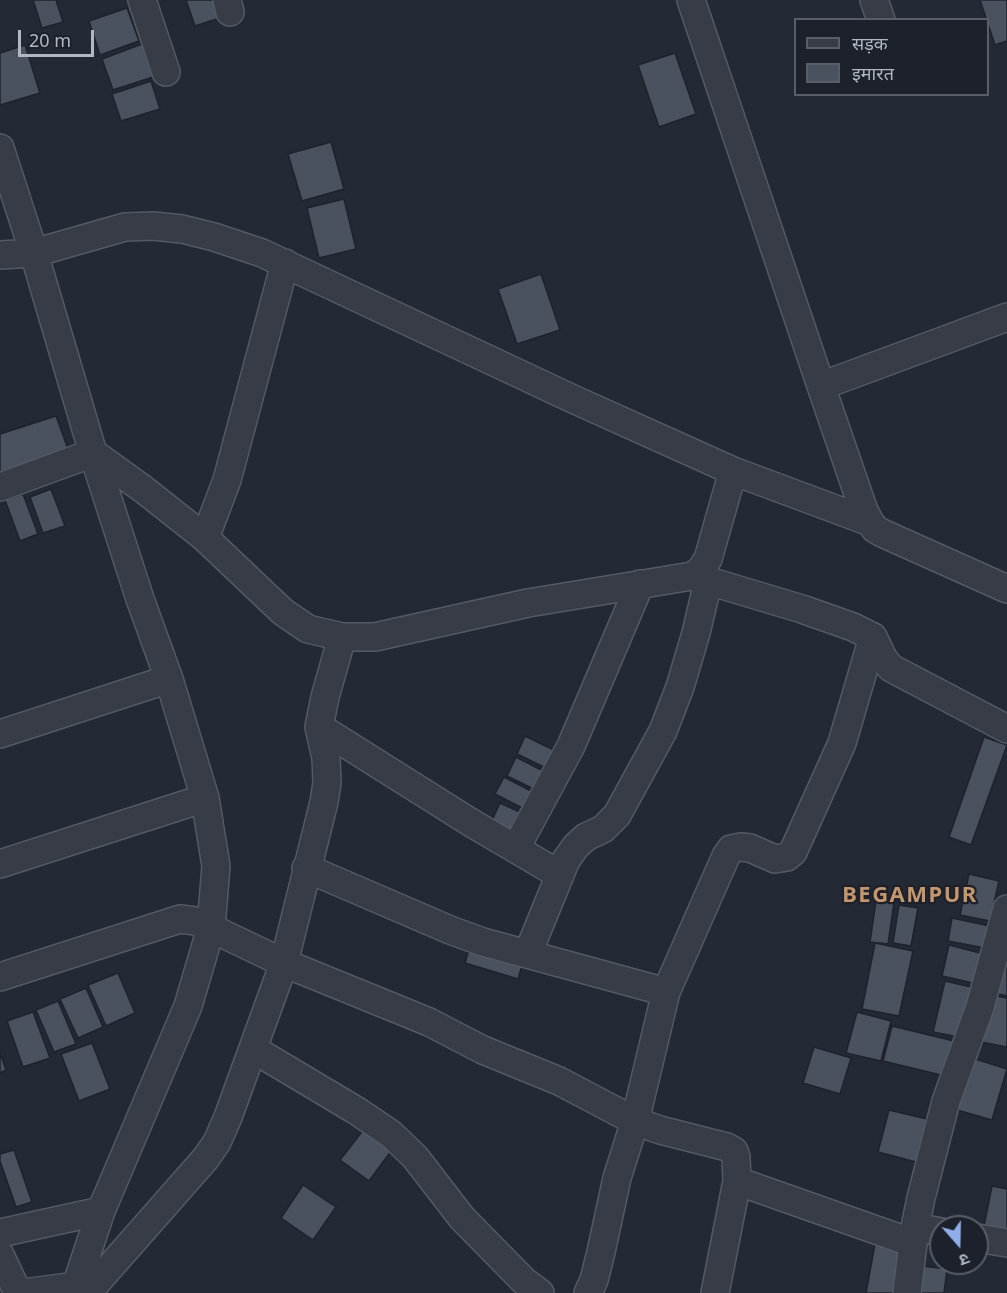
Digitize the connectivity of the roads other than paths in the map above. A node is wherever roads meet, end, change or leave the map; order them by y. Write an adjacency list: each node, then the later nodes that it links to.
1 (142, 0): 5 (street)
2 (692, 0): 11 (street)
3 (874, 0): 4 (street)
4 (880, 18)
5 (166, 72)
6 (0, 148): 7 (street)
7 (34, 253): 8 (street); 9 (street); 12 (street)
8 (0, 255)
9 (285, 263): 13 (street); 16 (street)
10 (1007, 317): 11 (street)
11 (821, 386): 15 (street)
12 (93, 453): 14 (street); 16 (street); 22 (street)
13 (733, 471): 15 (street); 17 (street)
14 (0, 487)
15 (870, 522): 19 (street)
16 (205, 538): 20 (street)
17 (700, 579): 18 (street); 21 (street); 30 (street)
18 (640, 584): 20 (street); 27 (street)
19 (1007, 589)
20 (342, 637): 23 (street)
21 (873, 637): 24 (street); 36 (street)
22 (169, 679): 25 (street); 26 (street)
23 (319, 727): 27 (street); 29 (street)
24 (1007, 729)
25 (0, 734)
26 (205, 798): 28 (street); 32 (street)
27 (516, 848): 30 (street)
28 (0, 864)
29 (306, 868): 33 (street); 34 (street)
30 (560, 875): 33 (street)
31 (1007, 909): 42 (street)
32 (211, 928): 34 (street); 35 (street); 40 (street)
33 (528, 953): 36 (street)
34 (284, 963): 37 (street); 38 (street)
35 (0, 977)
36 (666, 992): 38 (street)
37 (253, 1049): 46 (street); 48 (street)
38 (635, 1121): 39 (street); 49 (street)
39 (737, 1181): 42 (street); 50 (street)
40 (101, 1211): 41 (street); 46 (street)
41 (0, 1233)
42 (923, 1234): 51 (street)
43 (989, 1240): 44 (street)
44 (1007, 1243)
45 (0, 1255): 47 (street)
46 (86, 1290): 47 (street)
47 (20, 1293)
48 (540, 1293)
49 (588, 1293)
50 (715, 1293)
51 (907, 1293)

